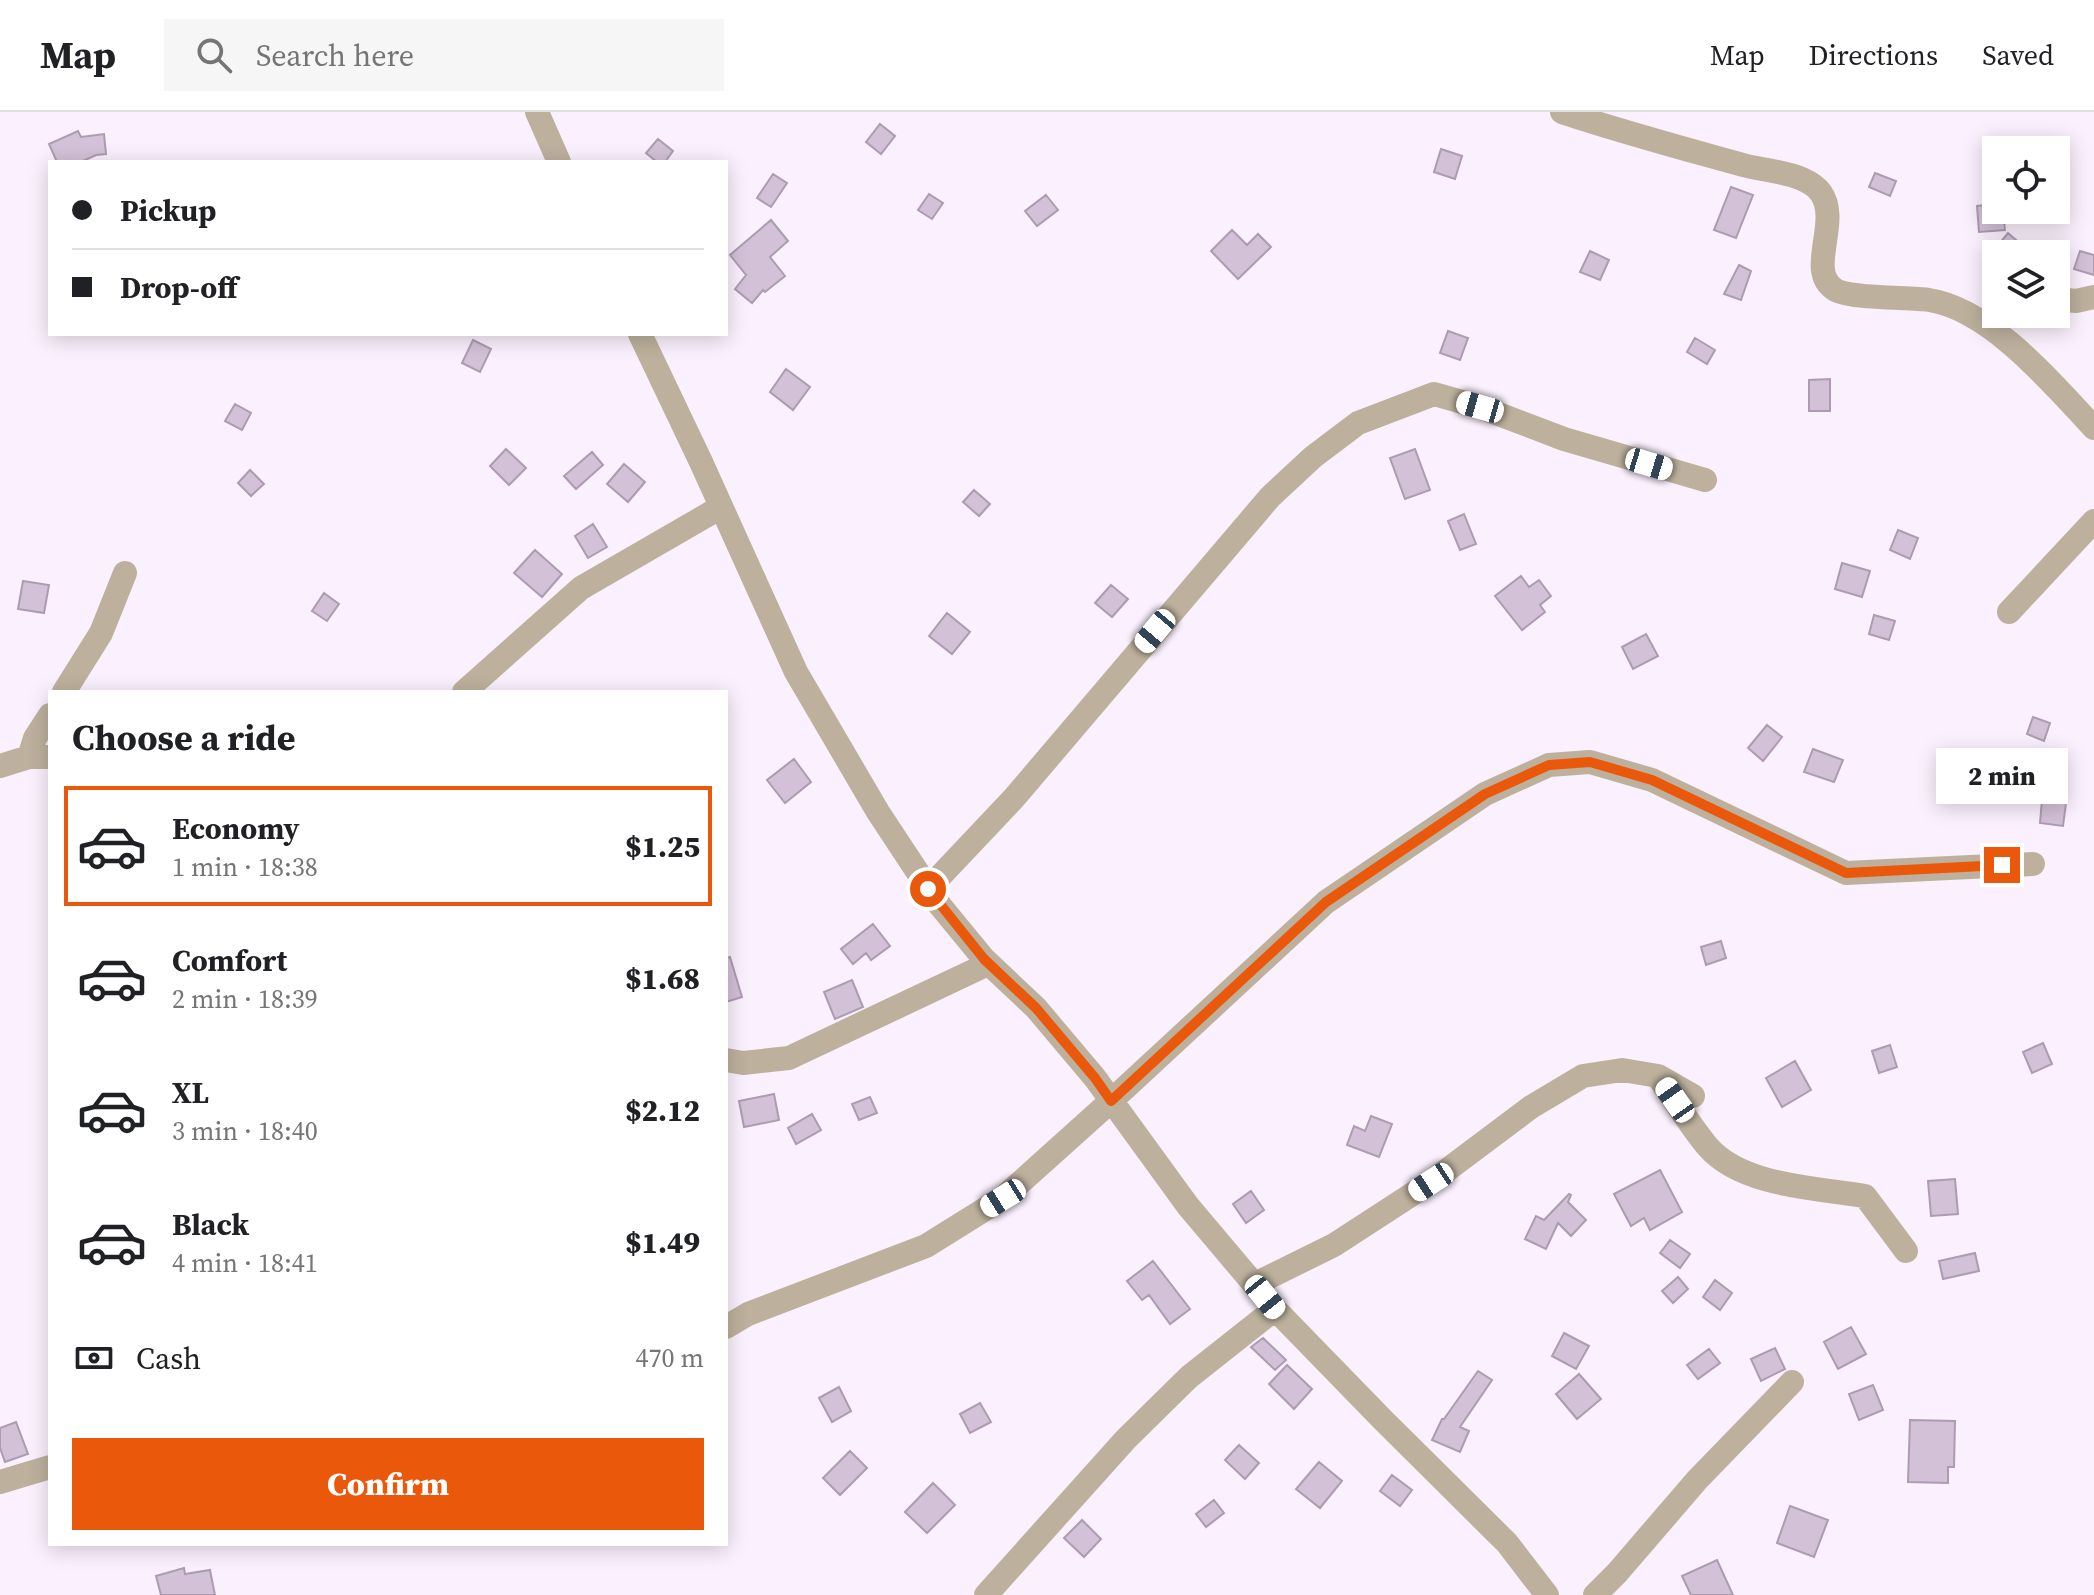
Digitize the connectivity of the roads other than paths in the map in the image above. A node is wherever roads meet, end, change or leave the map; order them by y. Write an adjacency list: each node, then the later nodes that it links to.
1 (537, 112): 3 (street)
2 (1562, 112): 7 (street)
3 (558, 160)
4 (2094, 297): 5 (street)
5 (2070, 300)
6 (1982, 311): 7 (street)
7 (1972, 314): 9 (street)
8 (641, 336): 11 (street)
9 (2094, 428)
10 (1705, 480): 21 (street)
11 (721, 507): 16 (street); 21 (street)
12 (2094, 521): 14 (street)
13 (125, 573): 15 (street)
14 (2009, 612)
15 (65, 690)
16 (466, 690)
17 (48, 718): 18 (street)
18 (39, 757): 19 (street)
19 (0, 766)
20 (2033, 864): 26 (street)
21 (928, 889): 22 (street)
22 (988, 964): 23 (street); 26 (street)
23 (728, 1060)
24 (1658, 1076): 25 (street); 27 (street); 28 (street)
25 (1693, 1096)
26 (1111, 1101): 28 (street); 30 (street)
27 (1906, 1251)
28 (1255, 1284): 29 (street)
29 (1275, 1309): 34 (street); 35 (street)
30 (728, 1326)
31 (1792, 1382): 36 (street)
32 (48, 1468): 33 (street)
33 (0, 1482)
34 (1545, 1594)
35 (986, 1595)
36 (1595, 1595)

